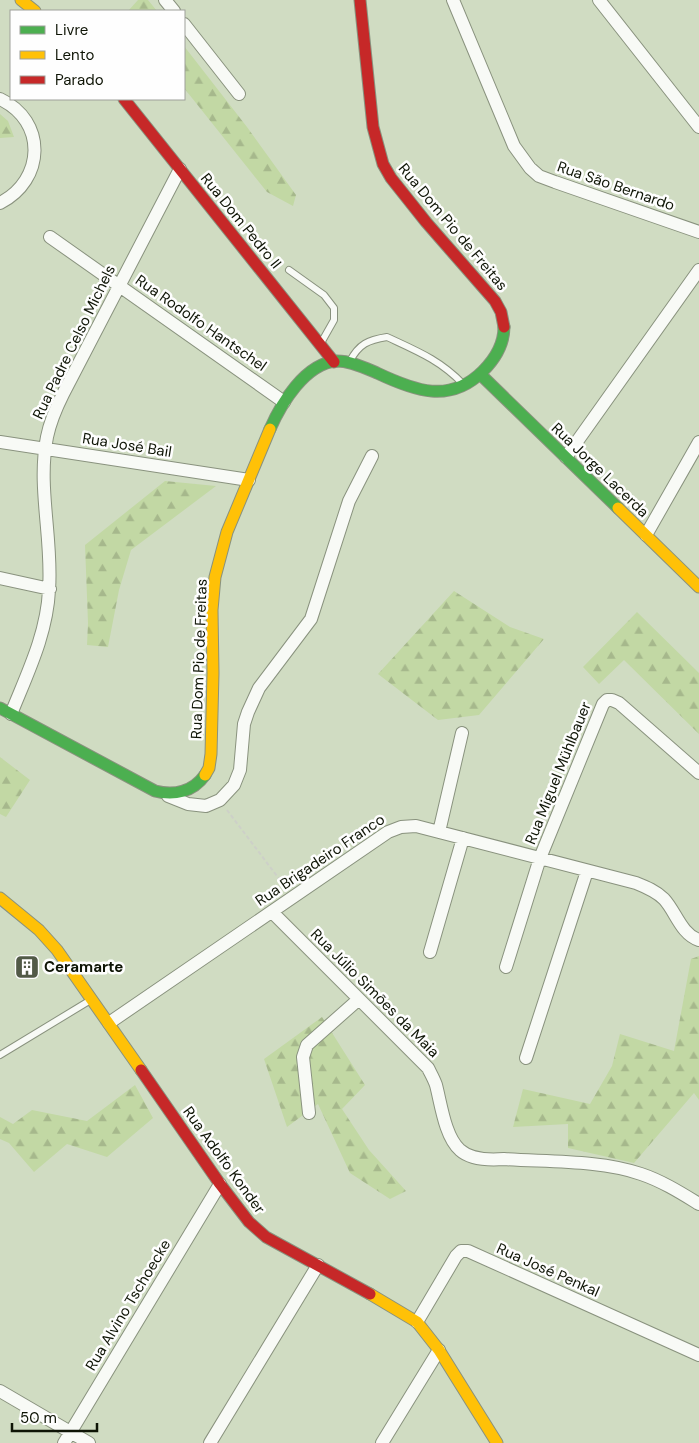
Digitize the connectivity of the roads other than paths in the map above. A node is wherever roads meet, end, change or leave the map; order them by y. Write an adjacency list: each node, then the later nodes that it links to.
1 (21, 0): 6 (main road)
2 (165, 0): 7 (street)
3 (360, 0): 23 (main road, Rua Dom Pio de Freitas)
4 (453, 0): 15 (street, Rua São Bernardo)
5 (600, 0): 12 (street)
6 (33, 10)
7 (173, 10)
8 (185, 25): 9 (street)
9 (239, 94)
10 (0, 99): 14 (street)
11 (125, 100): 13 (main road, Rua Dom Pedro II)
12 (699, 127)
13 (180, 169): 19 (street, Rua Padre Celso Michels); 20 (main road, Rua Dom Pedro II)
14 (0, 203)
15 (699, 232)
16 (50, 237): 19 (street, Rua Rodolfo Hantschel)
17 (289, 270): 20 (lane)
18 (699, 270): 30 (street)
19 (119, 285): 25 (street, Rua Rodolfo Hantschel); 28 (street, Rua Padre Celso Michels)
20 (320, 344): 21 (main road, Rua Dom Pedro II)
21 (334, 362): 22 (main road, Rua Dom Pio de Freitas); 25 (main road, Rua Dom Pio de Freitas)
22 (349, 362): 24 (main road, Rua Dom Pio de Freitas); 24 (lane)
23 (480, 374): 24 (main road, Rua Dom Pio de Freitas); 30 (main road, Rua Jorge Lacerda)
24 (465, 386)
25 (284, 402): 31 (main road, Rua Dom Pio de Freitas)
26 (0, 442): 28 (street, Rua José Bail)
27 (699, 442): 32 (street)
28 (45, 450): 31 (street, Rua José Bail); 35 (street, Rua Padre Celso Michels)
29 (372, 456): 39 (street)
30 (566, 457): 32 (main road, Rua Jorge Lacerda)
31 (249, 480): 39 (main road, Rua Dom Pio de Freitas)
32 (646, 535): 34 (main road, Rua Jorge Lacerda)
33 (0, 578): 35 (street)
34 (699, 587)
35 (50, 589): 36 (street, Rua Padre Celso Michels)
36 (5, 711): 39 (main road)
37 (462, 733): 40 (street)
38 (699, 773): 42 (street, Rua Miguel Mühlbauer)
39 (166, 795)
40 (439, 832): 41 (street, Rua Brigadeiro Franco); 45 (street, Rua Brigadeiro Franco)
41 (463, 838): 42 (street, Rua Brigadeiro Franco); 47 (street)
42 (540, 858): 43 (street, Rua Brigadeiro Franco); 48 (street)
43 (587, 870): 46 (street, Rua Brigadeiro Franco); 53 (street)
44 (0, 898): 49 (main road, Rua Adolfo Konder)
45 (272, 912): 50 (street, Rua Júlio Simões da Maia); 51 (street, Rua Brigadeiro Franco)
46 (699, 940)
47 (430, 952)
48 (506, 968)
49 (92, 998): 51 (main road, Rua Adolfo Konder); 52 (lane)
50 (359, 999): 54 (street); 56 (street, Rua Júlio Simões da Maia)
51 (109, 1023): 55 (main road, Rua Adolfo Konder)
52 (0, 1056)
53 (526, 1058)
54 (309, 1113)
55 (220, 1184): 57 (main road, Rua Adolfo Konder); 62 (street, Rua Alvino Tschoecke)
56 (699, 1204)
57 (318, 1265): 58 (main road, Rua Adolfo Konder); 64 (street)
58 (417, 1322): 59 (main road, Rua Adolfo Konder); 60 (street, Rua José Penkal)
59 (439, 1350): 65 (street); 66 (main road, Rua Adolfo Konder)
60 (699, 1355)
61 (0, 1390): 62 (street)
62 (67, 1438): 63 (street)
63 (88, 1443)
64 (210, 1443)
65 (382, 1443)
66 (497, 1443)

